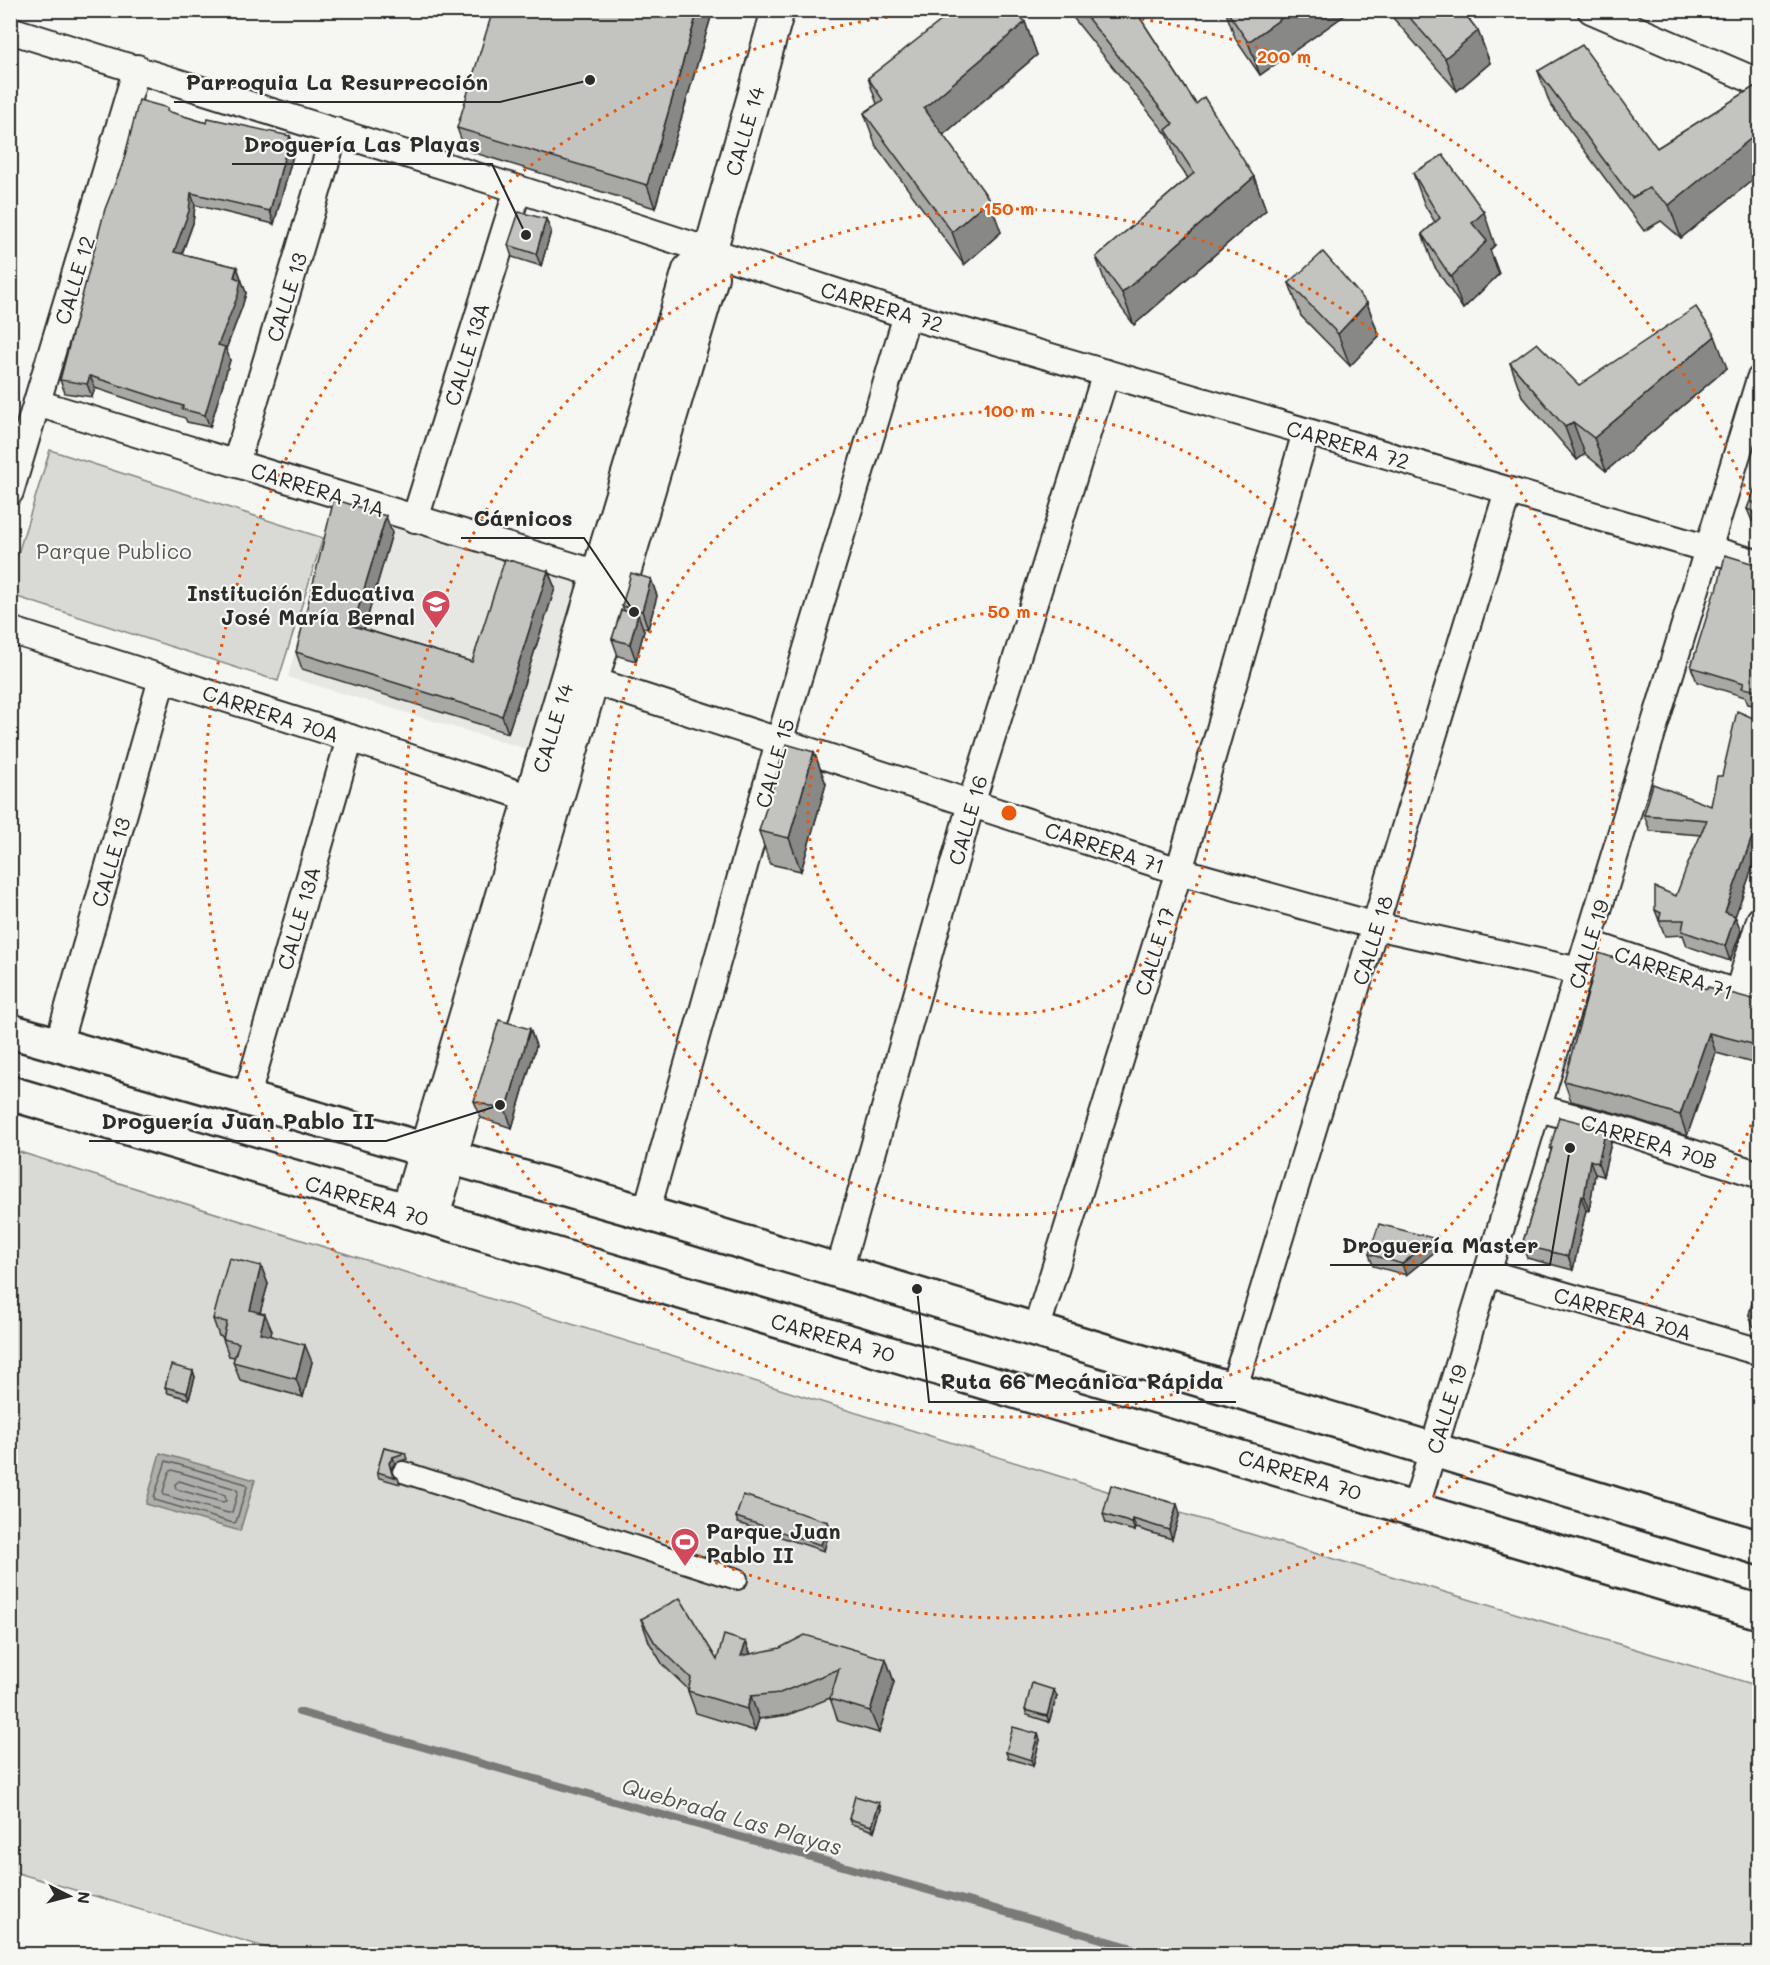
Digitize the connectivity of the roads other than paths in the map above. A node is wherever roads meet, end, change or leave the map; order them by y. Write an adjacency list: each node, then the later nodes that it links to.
1 (778, 10): 9 (street, CALLE 14)
2 (1591, 10): 3 (street)
3 (1628, 18): 6 (street)
4 (10, 30): 5 (street, CARRERA 72)
5 (137, 68): 7 (street, CARRERA 72); 13 (street, CALLE 12)
6 (1760, 83)
7 (335, 131): 8 (street, CARRERA 72); 15 (street, CALLE 13)
8 (518, 189): 9 (street, CARRERA 72); 18 (street, CALLE 13A)
9 (710, 252): 10 (street, CARRERA 72); 21 (street, CALLE 14); 23 (street, CALLE 14)
10 (907, 315): 11 (street, CARRERA 72); 26 (street, CALLE 15)
11 (1106, 373): 14 (street, CARRERA 72); 28 (street, CALLE 16)
12 (1760, 379): 19 (street, CALLE 19)
13 (37, 403): 15 (street, CARRERA 71A); 17 (street, CALLE 12)
14 (1306, 432): 16 (street, CARRERA 72); 29 (street, CALLE 17)
15 (236, 464): 18 (street, CARRERA 71A)
16 (1508, 491): 19 (street, CARRERA 72); 31 (street, CALLE 18)
17 (10, 492)
18 (415, 519): 21 (street, CARRERA 71A)
19 (1708, 549): 20 (street, CARRERA 72); 32 (street, CALLE 19)
20 (1760, 564)
21 (598, 574): 23 (street, CALLE 14)
22 (10, 630): 24 (street, CARRERA 70A)
23 (580, 676): 26 (street, CARRERA 71); 27 (street, CALLE 14); 40 (street, CALLE 14)
24 (162, 679): 25 (street, CARRERA 70A); 36 (street, CALLE 13)
25 (350, 738): 27 (street, CARRERA 70A); 38 (street, CALLE 13A)
26 (779, 742): 28 (street, CARRERA 71); 42 (street, CALLE 15)
27 (530, 798): 40 (street, CALLE 14)
28 (971, 804): 29 (street, CARRERA 71); 44 (street, CALLE 16)
29 (1179, 871): 31 (street, CARRERA 71); 46 (street, CALLE 17)
30 (1760, 920): 34 (street)
31 (1376, 926): 33 (street, CARRERA 71); 48 (street, CALLE 18)
32 (1588, 943): 33 (street, CALLE 19); 34 (street, CARRERA 71)
33 (1579, 970): 39 (street, CALLE 19)
34 (1749, 997)
35 (10, 1031): 36 (main road)
36 (58, 1045): 38 (main road)
37 (10, 1093): 43 (main road, CARRERA 70)
38 (246, 1099): 40 (main road)
39 (1538, 1108): 41 (street, CARRERA 70B); 45 (street, CALLE 19)
40 (438, 1153): 42 (main road); 43 (street, CALLE 14)
41 (1760, 1175)
42 (646, 1213): 44 (main road)
43 (420, 1216): 51 (main road, CARRERA 70)
44 (839, 1271): 46 (main road)
45 (1487, 1273): 47 (street, CARRERA 70A); 49 (street, CALLE 19)
46 (1036, 1330): 48 (main road)
47 (1760, 1352)
48 (1233, 1390): 49 (main road)
49 (1433, 1450): 51 (street, CALLE 19); 52 (main road)
50 (403, 1472): 53 (street)
51 (1415, 1509): 54 (main road, CARRERA 70)
52 (1760, 1548)
53 (737, 1579)
54 (1760, 1612)

